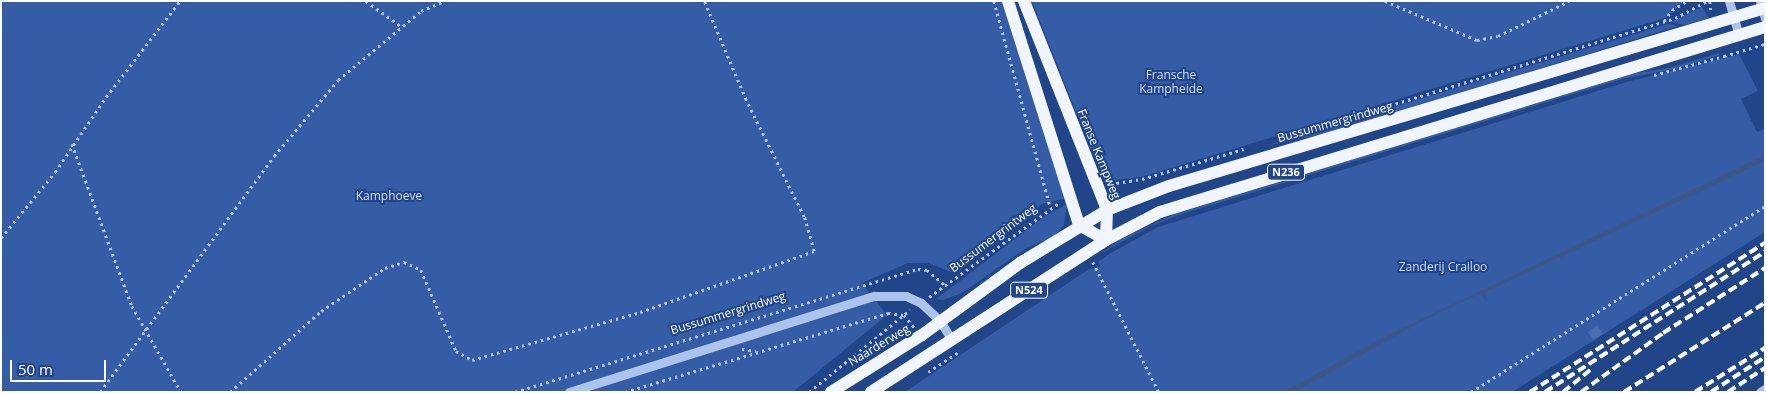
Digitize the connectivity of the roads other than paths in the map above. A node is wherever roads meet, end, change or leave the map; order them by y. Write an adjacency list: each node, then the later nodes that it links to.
1 (1008, 1): 9 (main road)
2 (1024, 1): 8 (main road, Franse Kampweg)
3 (1729, 1): 5 (street)
4 (1763, 9): 5 (main road, Bussummergrindweg)
5 (1733, 18): 7 (street); 8 (main road, Bussummergrindweg / N236)
6 (1765, 27): 7 (main road)
7 (1739, 36): 10 (main road, N236)
8 (1108, 210): 9 (main road, Bussummergrindweg / N236); 10 (main road, Franse Kampweg)
9 (1079, 225): 10 (main road); 11 (main road, Bussummergrindweg / N524)
10 (1106, 240): 12 (main road, N524)
11 (940, 321): 12 (street); 14 (street); 15 (main road, Naarderweg / N524)
12 (952, 340): 16 (main road, N524)
13 (1765, 388): 17 (street)
14 (569, 392)
15 (831, 392)
16 (871, 392)
17 (1760, 392)

